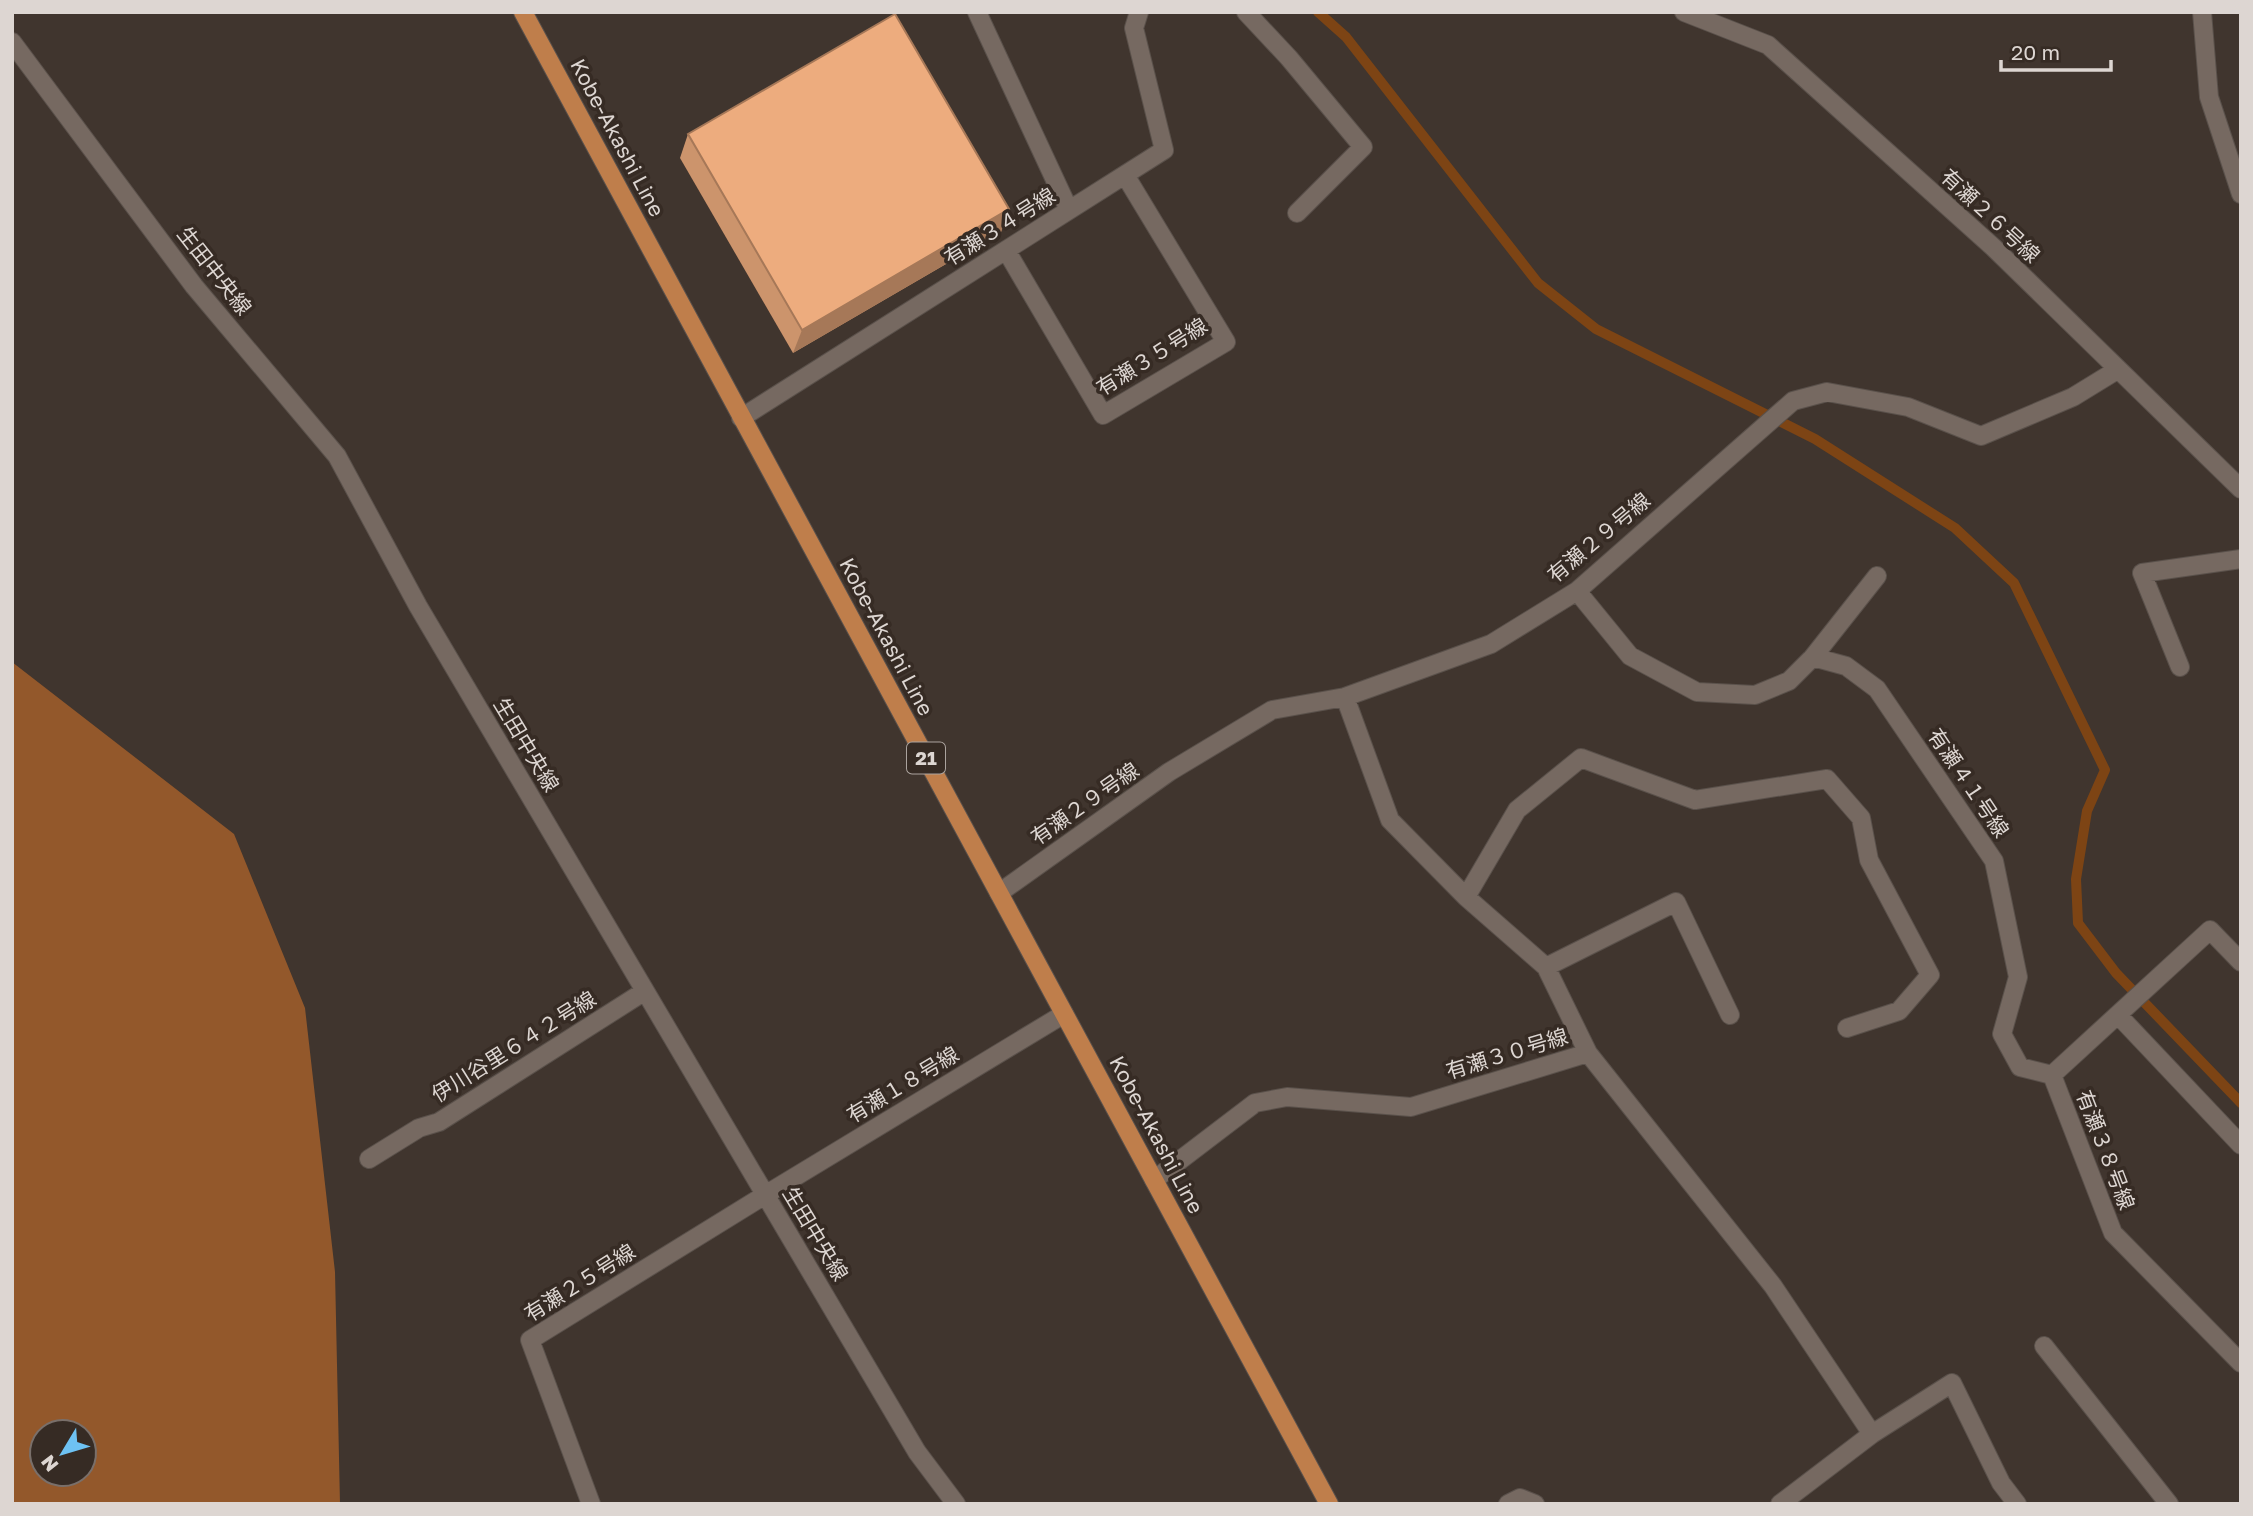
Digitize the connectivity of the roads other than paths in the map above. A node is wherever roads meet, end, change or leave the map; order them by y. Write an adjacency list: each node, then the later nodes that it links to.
1 (523, 12): 14 (main road, Kobe-Akashi Line / 21)
2 (976, 12): 10 (street)
3 (1139, 12): 8 (street, 有瀬３４号線)
4 (1246, 12): 11 (street)
5 (1684, 12): 13 (street, 有瀬２６号線)
6 (2202, 12): 9 (street)
7 (12, 42): 26 (street, 生田中央線)
8 (1125, 175): 10 (street, 有瀬３４号線); 12 (street, 有瀬３５号線)
9 (2241, 194)
10 (1069, 210): 12 (street, 有瀬３４号線)
11 (1297, 212)
12 (1006, 250): 14 (street, 有瀬３４号線)
13 (2117, 370): 15 (street, 有瀬２６号線); 18 (street, 有瀬２９号線)
14 (741, 418): 22 (main road, Kobe-Akashi Line / 21)
15 (2241, 489)
16 (2241, 559): 20 (street)
17 (1877, 576): 19 (street)
18 (1577, 591): 19 (street); 21 (street, 有瀬２９号線)
19 (1814, 657): 32 (street, 有瀬４１号線)
20 (2180, 667)
21 (1345, 697): 22 (street, 有瀬２９号線); 23 (street, 有瀬３０号線)
22 (999, 893): 28 (main road, Kobe-Akashi Line / 21)
23 (1466, 897): 25 (street, 有瀬３０号線); 30 (street)
24 (2241, 962): 27 (street, 有瀬３８号線)
25 (1546, 967): 29 (street); 31 (street, 有瀬３０号線)
26 (645, 991): 34 (street, 伊川谷里６４２号線); 36 (street, 生田中央線)
27 (2119, 1013): 32 (street, 有瀬３８号線); 33 (street)
28 (1064, 1014): 35 (main road, Kobe-Akashi Line / 21); 36 (street, 有瀬１８号線)
29 (1730, 1015)
30 (1847, 1027)
31 (1588, 1053): 35 (street, 有瀬３０号線); 39 (street)
32 (2052, 1075): 38 (street, 有瀬３８号線)
33 (2241, 1145)
34 (369, 1160)
35 (1154, 1180): 42 (main road, Kobe-Akashi Line / 21)
36 (765, 1195): 40 (street, 有瀬２５号線); 41 (street, 生田中央線)
37 (2044, 1346): 47 (street)
38 (2241, 1363)
39 (1872, 1434): 45 (street); 46 (street)
40 (591, 1504)
41 (956, 1504)
42 (1329, 1504)
43 (1508, 1504): 44 (street)
44 (1535, 1504)
45 (1780, 1504)
46 (2017, 1504)
47 (2169, 1504)

